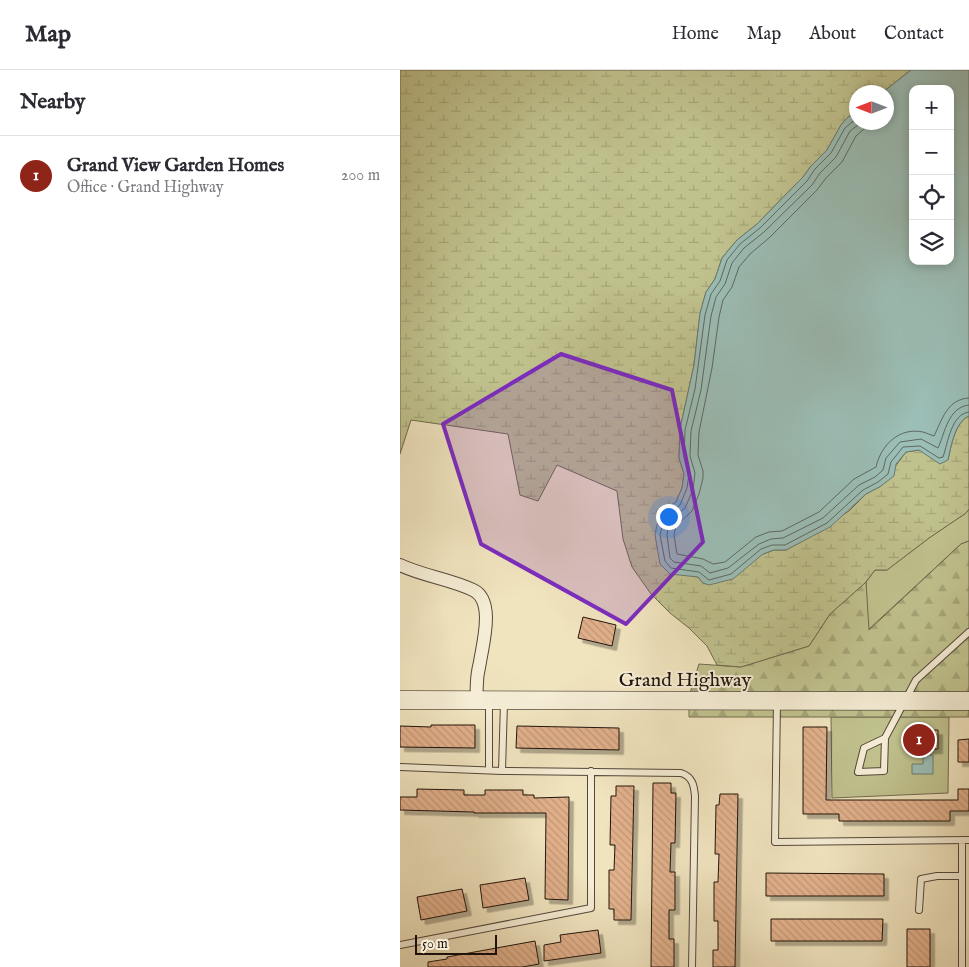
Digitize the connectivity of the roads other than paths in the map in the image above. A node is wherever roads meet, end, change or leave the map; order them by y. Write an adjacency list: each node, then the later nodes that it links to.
1 (400, 565): 4 (street)
2 (969, 632): 6 (lane)
3 (400, 700): 4 (street, Grand Highway)
4 (490, 700): 5 (street, Grand Highway); 10 (lane); 11 (lane)
5 (777, 700): 6 (street, Grand Highway); 13 (lane)
6 (906, 701): 7 (street, Grand Highway); 8 (lane)
7 (969, 701)
8 (885, 738): 8 (lane)
9 (400, 767): 10 (lane)
10 (489, 770): 11 (lane)
11 (502, 771): 12 (lane)
12 (590, 771): 16 (lane); 17 (lane)
13 (965, 840): 14 (lane)
14 (962, 876): 15 (lane); 18 (lane)
15 (919, 910)
16 (400, 946)
17 (692, 967)
18 (962, 967)

